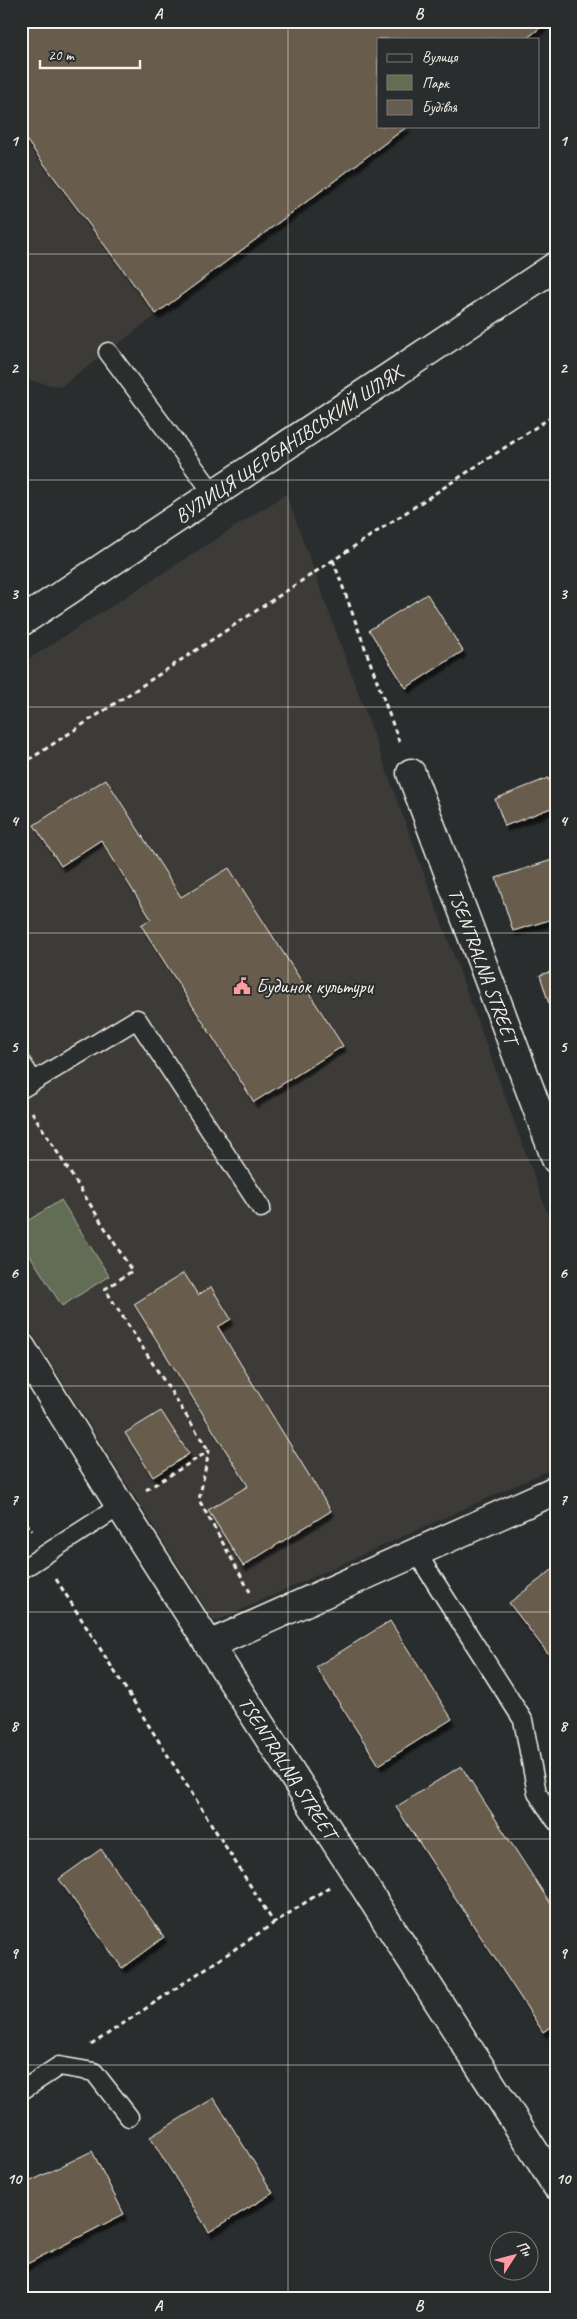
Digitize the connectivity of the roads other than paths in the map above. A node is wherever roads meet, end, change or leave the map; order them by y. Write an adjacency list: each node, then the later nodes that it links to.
1 (556, 266): 3 (street, ВУЛИЦЯ ЩЕРБАНІВСЬКИЙ ШЛЯХ)
2 (108, 352): 3 (lane)
3 (214, 494): 4 (street, ВУЛИЦЯ ЩЕРБАНІВСЬКИЙ ШЛЯХ)
4 (21, 622)
5 (410, 773): 8 (street, TSENTRALNA STREET)
6 (21, 1062): 7 (lane)
7 (27, 1091): 9 (lane)
8 (556, 1159)
9 (261, 1208)
10 (21, 1347): 12 (street, TSENTRALNA STREET)
11 (556, 1490): 13 (street)
12 (120, 1506): 14 (lane); 15 (street, TSENTRALNA STREET)
13 (416, 1552): 15 (street); 16 (lane)
14 (21, 1570)
15 (209, 1645): 19 (street, TSENTRALNA STREET)
16 (556, 1821)
17 (21, 2091): 18 (lane)
18 (129, 2117)
19 (556, 2185)

